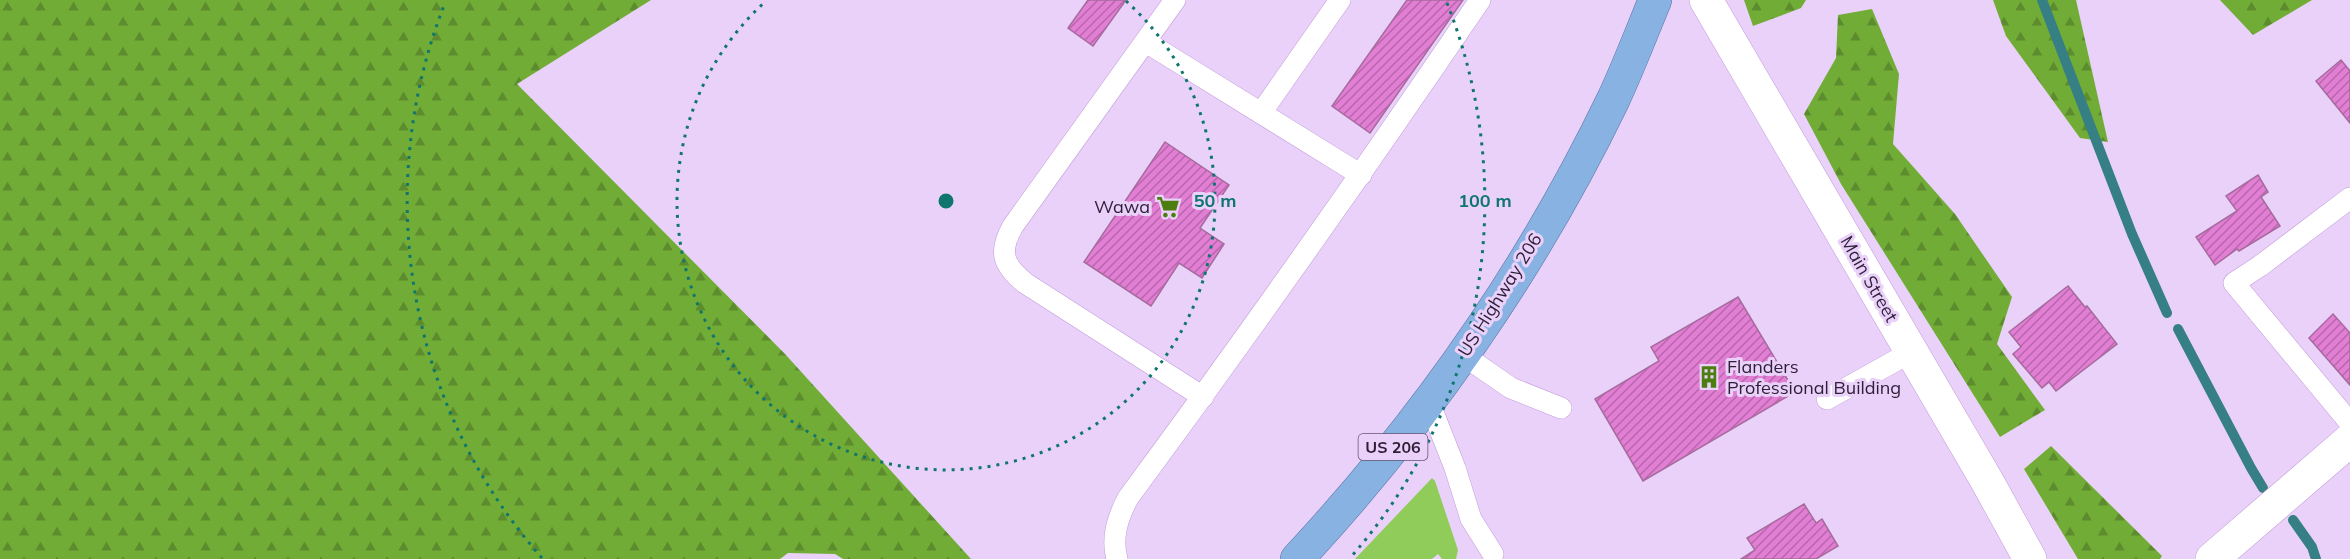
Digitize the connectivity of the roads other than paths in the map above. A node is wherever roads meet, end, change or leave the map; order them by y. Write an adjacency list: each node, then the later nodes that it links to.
1 (1175, 0): 6 (lane)
2 (1340, 0): 7 (lane)
3 (1480, 0): 8 (lane)
4 (1655, 0): 11 (highway, US Highway 206 / US 206)
5 (1706, 0): 10 (main road, Main Street)
6 (1146, 42): 7 (lane); 12 (lane)
7 (1261, 113): 8 (lane)
8 (1360, 175): 12 (lane)
9 (2350, 198): 16 (lane)
10 (1911, 352): 13 (lane); 21 (main road, Main Street)
11 (1463, 355): 14 (highway, US Highway 206 / US 206); 15 (lane)
12 (1203, 397): 19 (lane)
13 (1827, 399)
14 (1429, 402): 18 (lane); 20 (highway, US Highway 206 / US 206)
15 (1561, 408)
16 (2350, 423)
17 (2350, 440): 22 (main road)
18 (1493, 554)
19 (1117, 559)
20 (1297, 559)
21 (2030, 559)
22 (2212, 559)

